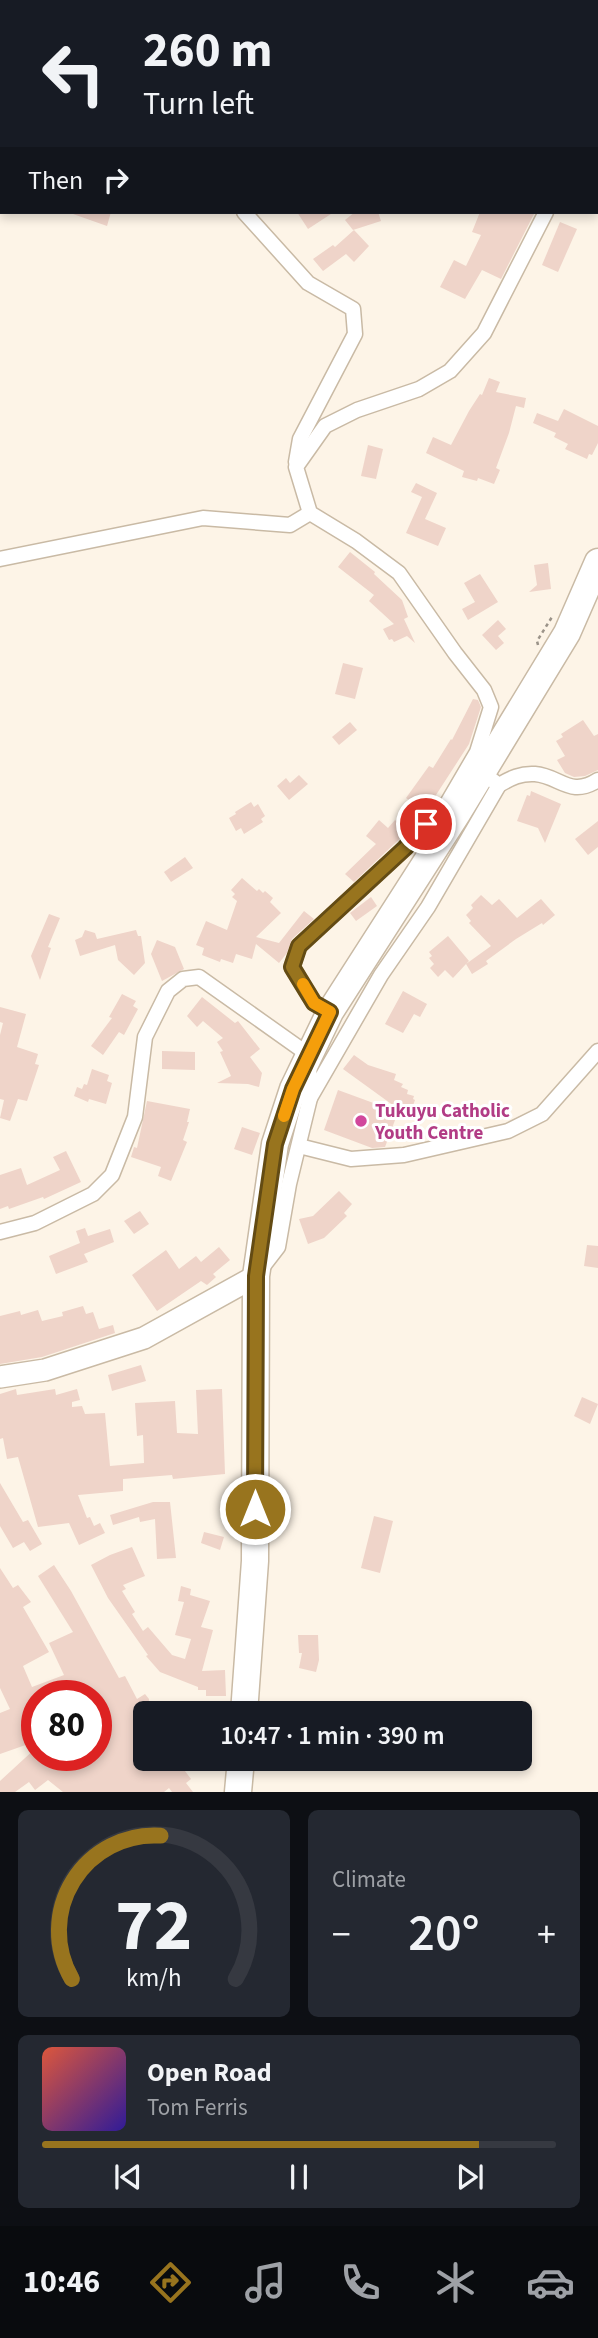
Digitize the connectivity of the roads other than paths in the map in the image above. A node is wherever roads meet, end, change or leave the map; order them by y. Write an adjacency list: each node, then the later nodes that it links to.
1 (246, 214): 3 (street)
2 (545, 214): 3 (street)
3 (296, 467): 4 (street)
4 (310, 513): 5 (street); 9 (street)
5 (0, 559)
6 (598, 562): 7 (highway)
7 (490, 779): 8 (street); 9 (highway); 10 (street)
8 (598, 780)
9 (451, 809): 10 (highway); 11 (street)
10 (377, 960): 11 (highway); 14 (street)
11 (330, 1012): 13 (highway)
12 (598, 1052): 15 (street)
13 (309, 1055): 14 (street); 16 (street); 17 (highway)
14 (310, 1098): 15 (street)
15 (299, 1146): 17 (street)
16 (0, 1232)
17 (256, 1276): 18 (street); 19 (highway)
18 (0, 1377)
19 (245, 1701)
20 (240, 1771): 21 (highway)
21 (238, 1792)

